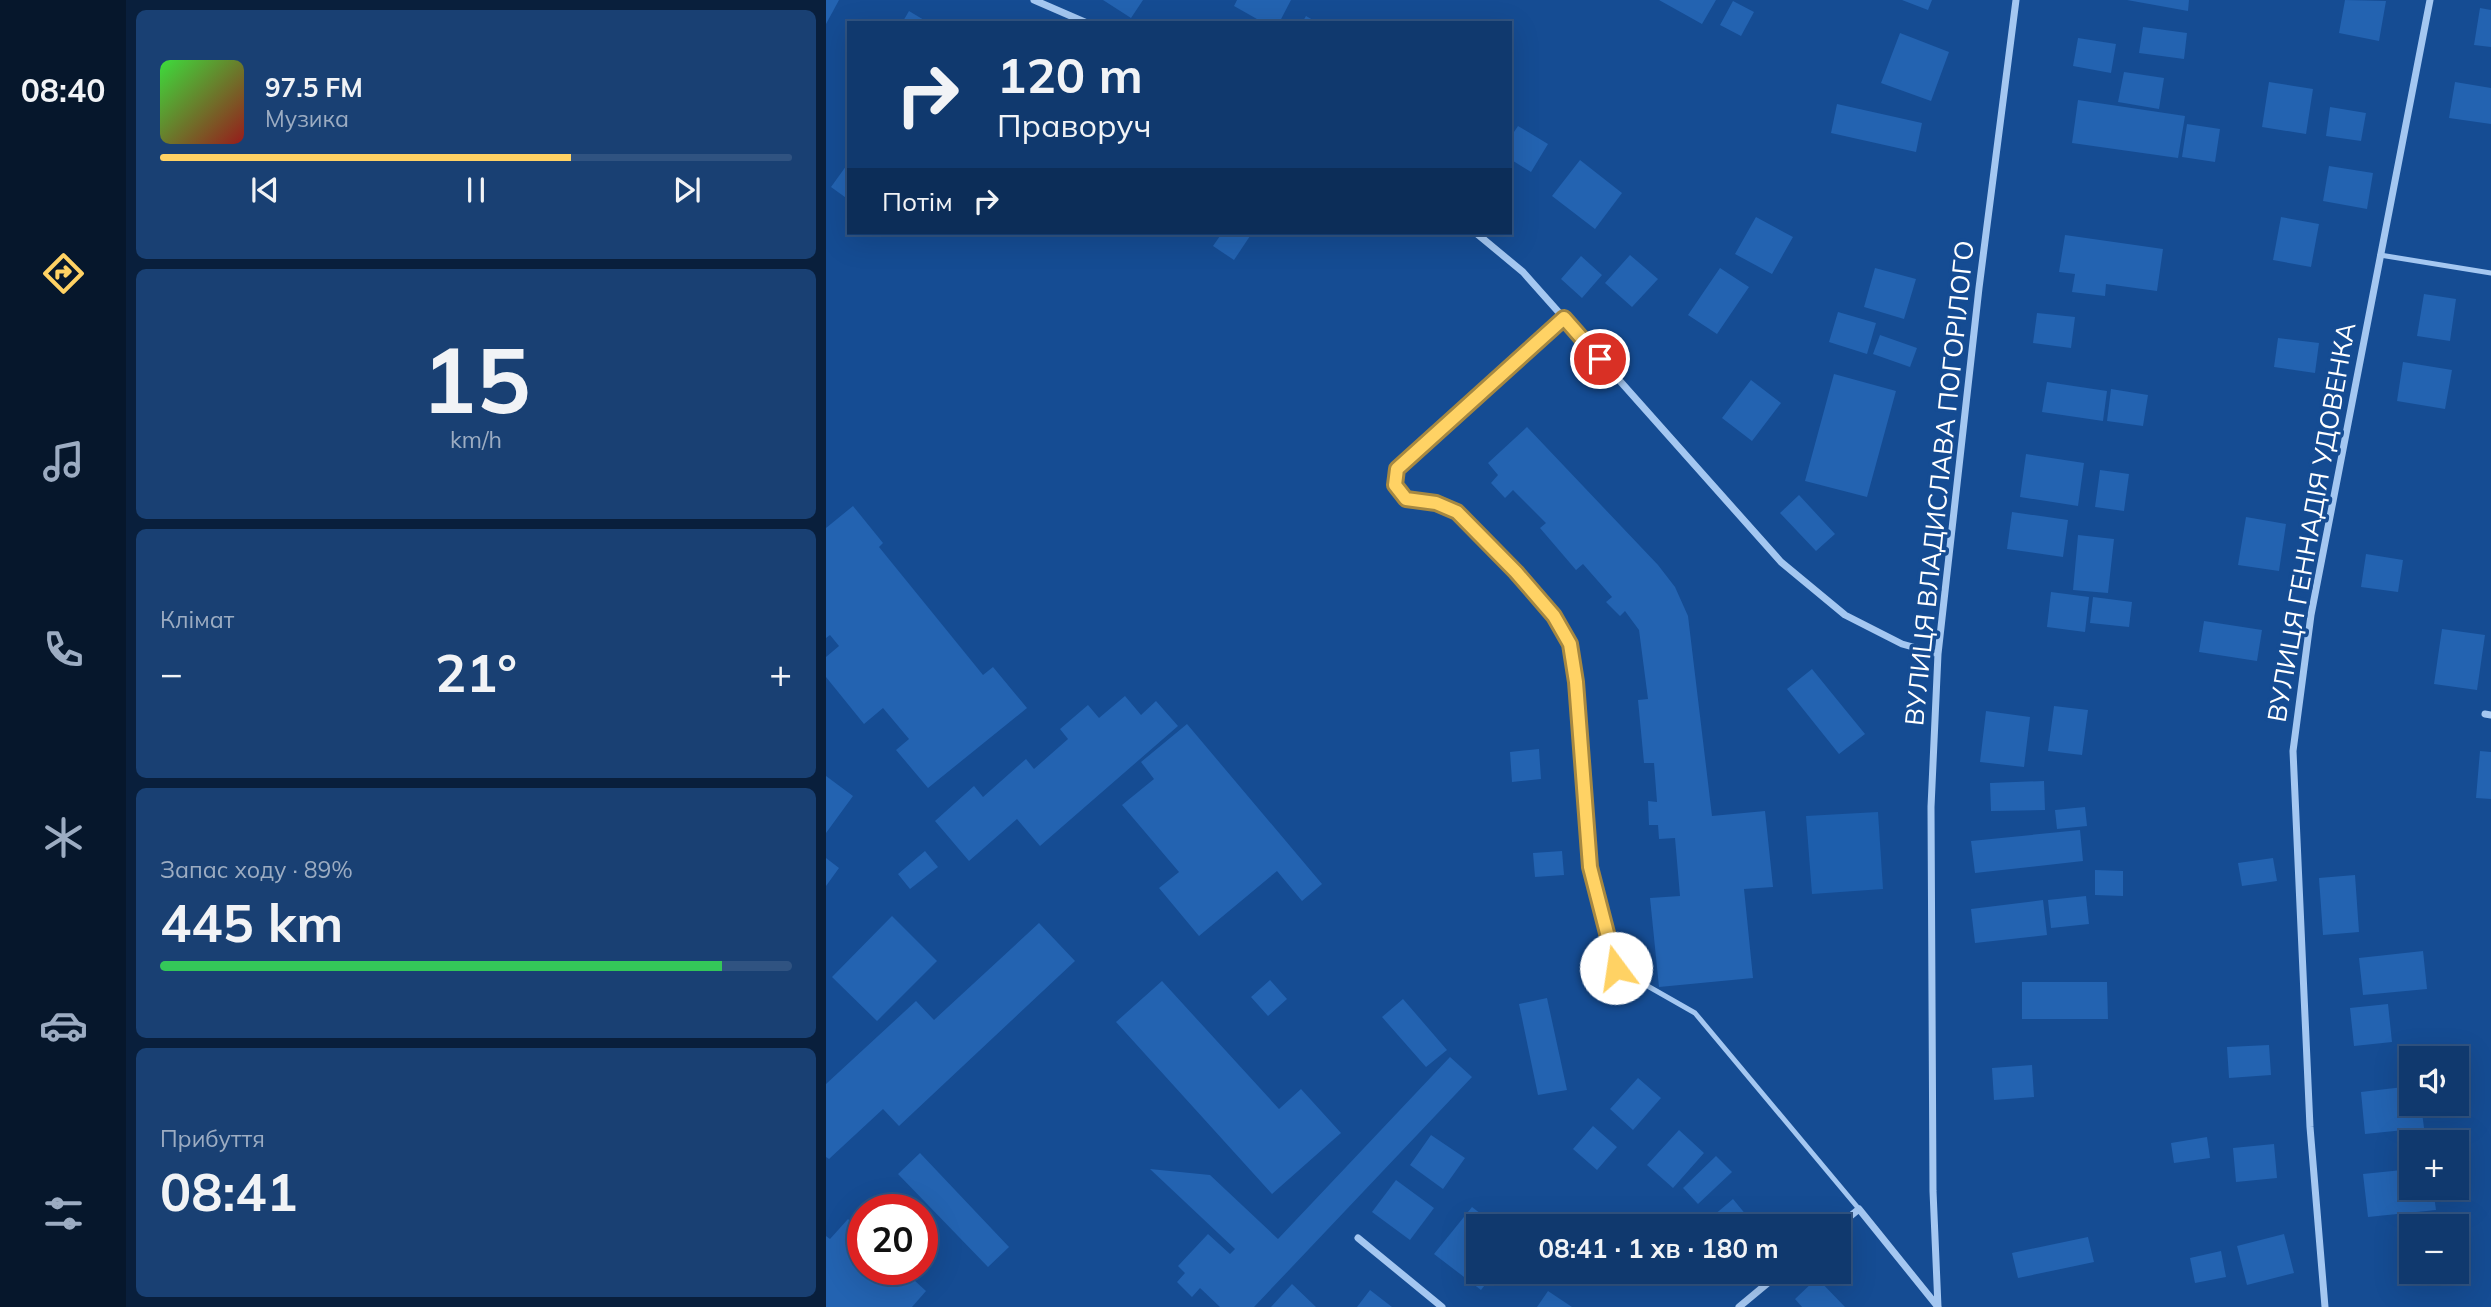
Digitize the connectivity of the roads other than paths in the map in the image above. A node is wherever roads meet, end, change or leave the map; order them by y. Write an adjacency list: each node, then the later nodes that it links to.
1 (1034, 0): 4 (street)
2 (2016, 0): 9 (street, ВУЛИЦЯ ВЛАДИСЛАВА ПОГОРІЛОГО)
3 (2430, 0): 6 (street, ВУЛИЦЯ ГЕННАДІЯ УДОВЕНКА)
4 (1082, 21)
5 (1478, 235): 8 (street)
6 (2380, 255): 7 (lane); 17 (street, ВУЛИЦЯ ГЕННАДІЯ УДОВЕНКА)
7 (2491, 272)
8 (1564, 318): 9 (street); 10 (lane)
9 (1938, 654): 16 (street, ВУЛИЦЯ ВЛАДИСЛАВА ПОГОРІЛОГО)
10 (1859, 1209): 11 (street); 16 (street)
11 (1851, 1216)
12 (1358, 1238): 14 (street)
13 (1767, 1284): 15 (street)
14 (1443, 1307)
15 (1739, 1307)
16 (1938, 1307)
17 (2325, 1307)

